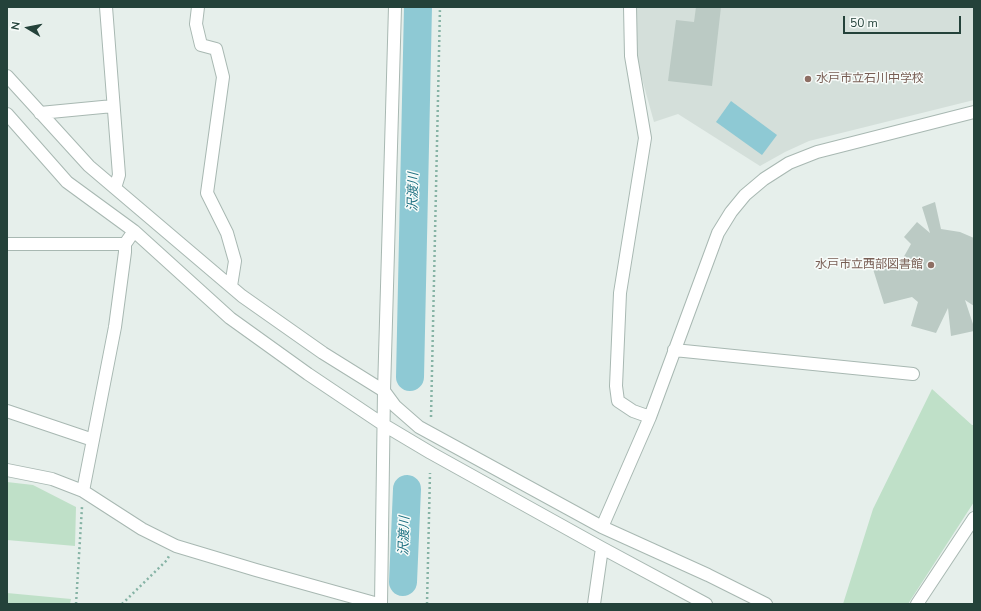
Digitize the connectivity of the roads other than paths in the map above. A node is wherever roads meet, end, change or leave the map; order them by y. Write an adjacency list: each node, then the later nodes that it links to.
1 (106, 7): 6 (street)
2 (198, 7): 14 (street)
3 (395, 7): 17 (street)
4 (630, 7): 19 (street)
5 (7, 76): 8 (street)
6 (113, 106): 8 (street); 10 (street)
7 (974, 112): 15 (street)
8 (40, 113): 10 (street)
9 (7, 114): 11 (street)
10 (115, 188): 14 (street)
11 (134, 231): 13 (street); 20 (street)
12 (7, 244): 13 (street)
13 (125, 244): 21 (street)
14 (231, 286): 17 (street)
15 (674, 350): 16 (street); 19 (street)
16 (913, 374)
17 (384, 391): 20 (street); 25 (street)
18 (7, 410): 21 (street)
19 (650, 417): 25 (street)
20 (384, 425): 26 (street); 27 (street)
21 (93, 440): 23 (street)
22 (7, 470): 23 (street)
23 (83, 491): 27 (street)
24 (974, 518): 31 (street)
25 (602, 527): 30 (street)
26 (602, 548): 28 (street); 29 (street)
27 (379, 604)
28 (594, 604)
29 (706, 604)
30 (766, 604)
31 (917, 604)

